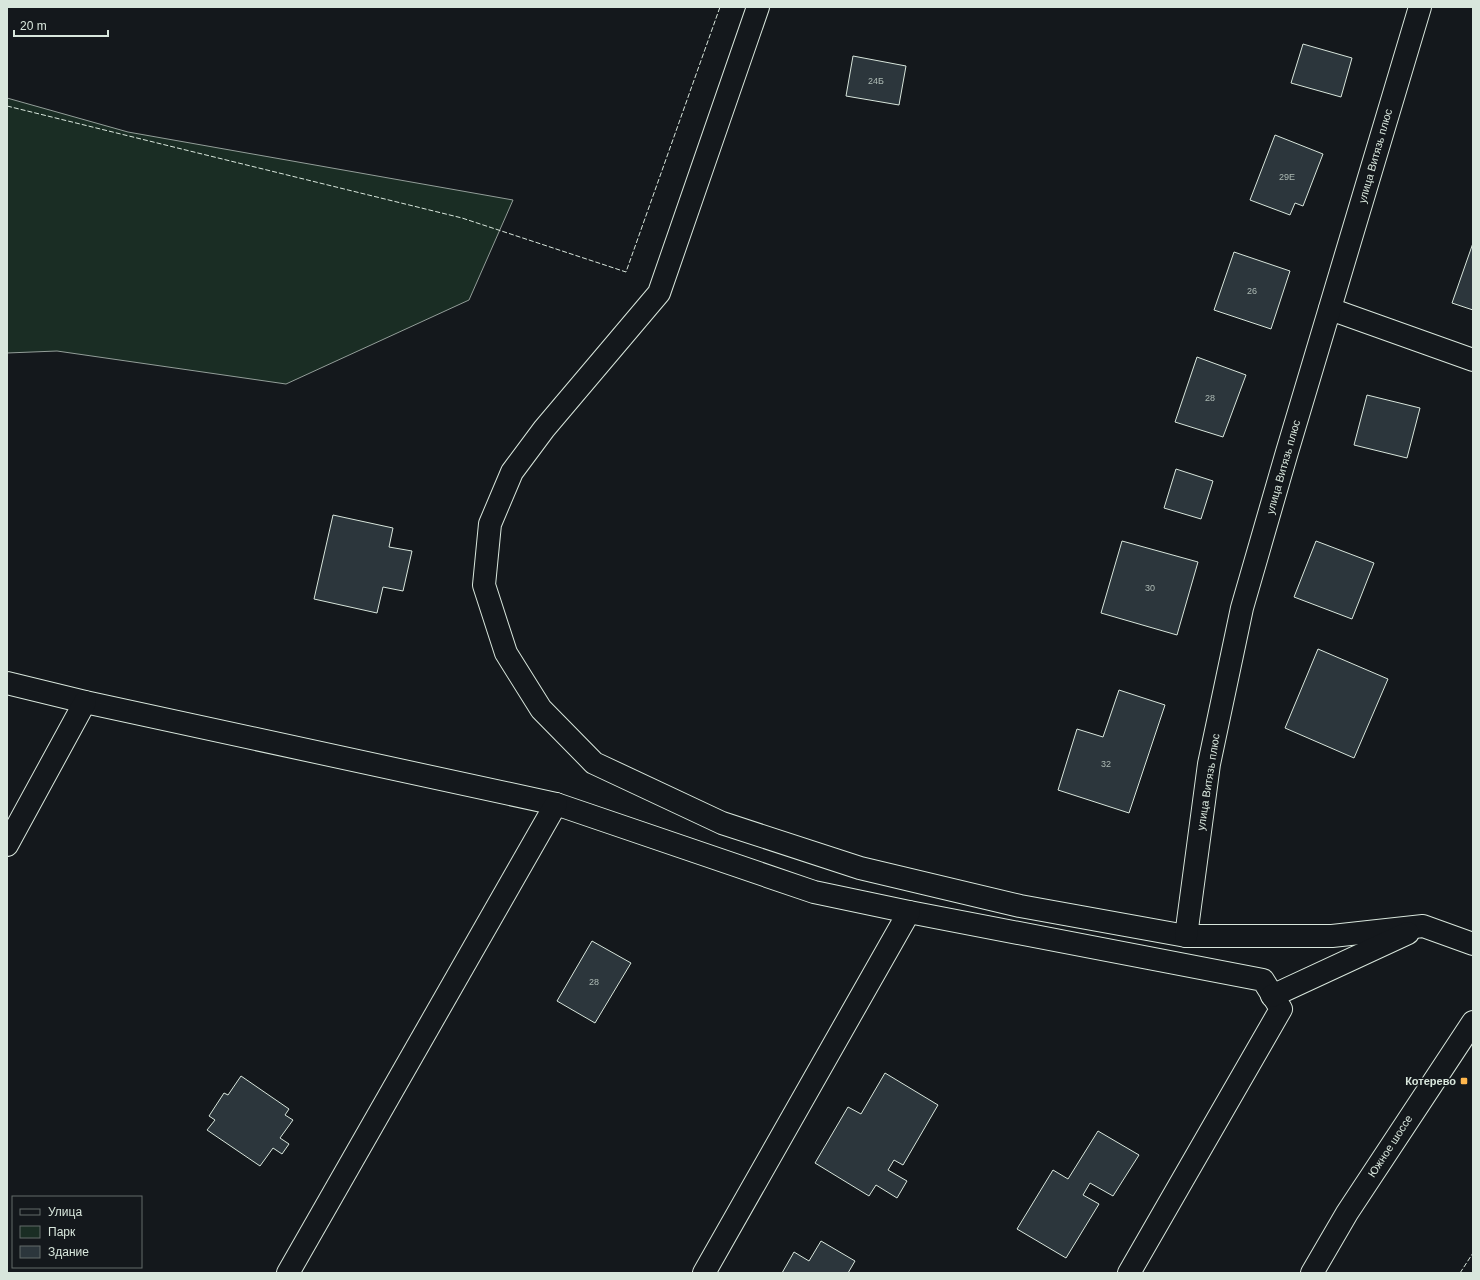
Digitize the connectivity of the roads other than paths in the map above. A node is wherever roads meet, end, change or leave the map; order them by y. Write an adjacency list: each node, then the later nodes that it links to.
1 (758, 7): 11 (street)
2 (1420, 7): 3 (street, улица Витязь плюс)
3 (1330, 309): 4 (street); 11 (street, улица Витязь плюс)
4 (1473, 360)
5 (7, 683): 6 (street)
6 (85, 702): 7 (street); 8 (street)
7 (556, 804): 9 (street); 15 (street)
8 (7, 845)
9 (909, 912): 13 (street); 16 (street)
10 (1422, 926): 11 (street); 12 (street); 13 (street)
11 (1186, 936)
12 (1473, 944)
13 (1272, 996): 17 (street)
14 (1473, 1022): 18 (street, Южное шоссе)
15 (288, 1273)
16 (704, 1273)
17 (1129, 1273)
18 (1312, 1273)

